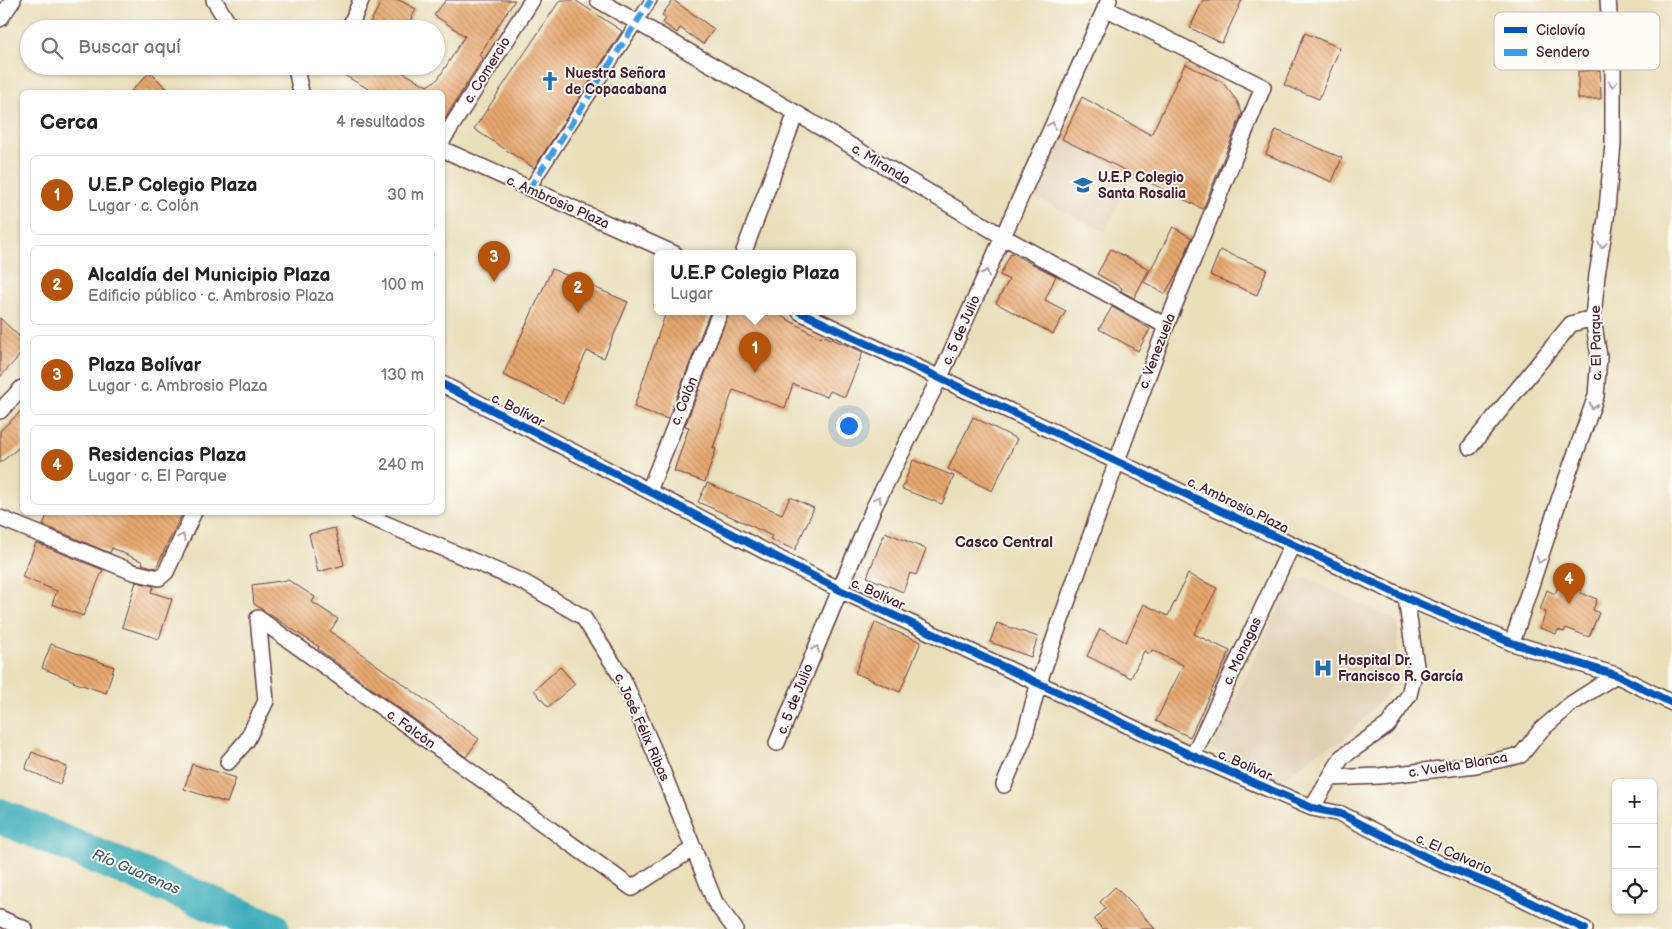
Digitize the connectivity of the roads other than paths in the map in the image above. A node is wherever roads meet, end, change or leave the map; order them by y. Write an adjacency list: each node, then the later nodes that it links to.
1 (13, 0): 8 (street)
2 (214, 0): 9 (street)
3 (361, 0): 10 (street)
4 (532, 0): 16 (street, c. Comercio)
5 (598, 0): 11 (street, c. Miranda)
6 (651, 0): 11 (street)
7 (1107, 4): 19 (street, c. 5 de Julio, one-way to 7); 25 (street, c. Venezuela)
8 (0, 19)
9 (226, 20)
10 (353, 20)
11 (636, 22): 15 (street, c. Miranda); 18 (street)
12 (1613, 70): 24 (street, c. El Parque, one-way to 24)
13 (299, 75): 14 (street)
14 (301, 90)
15 (796, 113): 19 (street, c. Miranda); 21 (street)
16 (445, 136)
17 (445, 150): 18 (street, c. Ambrosio Plaza)
18 (529, 189): 20 (street, c. Ambrosio Plaza)
19 (1002, 236): 25 (street, c. Miranda); 26 (street, c. 5 de Julio, one-way to 19)
20 (666, 250)
21 (745, 250)
22 (719, 315): 32 (street, c. Colón)
23 (806, 315): 26 (street, c. Ambrosio Plaza)
24 (1593, 318): 30 (street); 39 (street, c. El Parque, one-way to 39)
25 (1166, 326): 31 (street, c. Venezuela)
26 (940, 378): 31 (street, c. Ambrosio Plaza); 37 (street, c. 5 de Julio, one-way to 26)
27 (445, 386): 32 (street, c. Bolívar)
28 (20, 390): 29 (street)
29 (0, 410)
30 (1470, 448)
31 (1117, 460): 36 (street, c. Ambrosio Plaza); 41 (street, c. Venezuela)
32 (648, 491): 37 (street, c. Bolívar)
33 (193, 515): 35 (street, one-way to 33)
34 (365, 515): 49 (street, c. José Félix Ribas)
35 (0, 518)
36 (1292, 546): 38 (street, c. Ambrosio Plaza); 44 (street, c. Monagas)
37 (840, 590): 41 (street, c. Bolívar); 43 (street, c. 5 de Julio, one-way to 37)
38 (1406, 598): 39 (street, c. Ambrosio Plaza); 46 (street)
39 (1512, 642): 40 (street, c. Ambrosio Plaza)
40 (1616, 675): 42 (street, c. Ambrosio Plaza); 46 (street, c. Vuelta Blanca)
41 (1039, 682): 44 (street, c. Bolívar); 47 (street, c. Venezuela)
42 (1672, 703)
43 (777, 743)
44 (1192, 756): 48 (street, c. Bolívar)
45 (228, 762): 49 (street, c. Falcón)
46 (1330, 778): 48 (street)
47 (1004, 785)
48 (1312, 808): 53 (street, c. El Calvario)
49 (694, 848): 52 (street, c. José Félix Ribas)
50 (0, 918): 51 (street)
51 (25, 929)
52 (735, 929)
53 (1585, 929)

